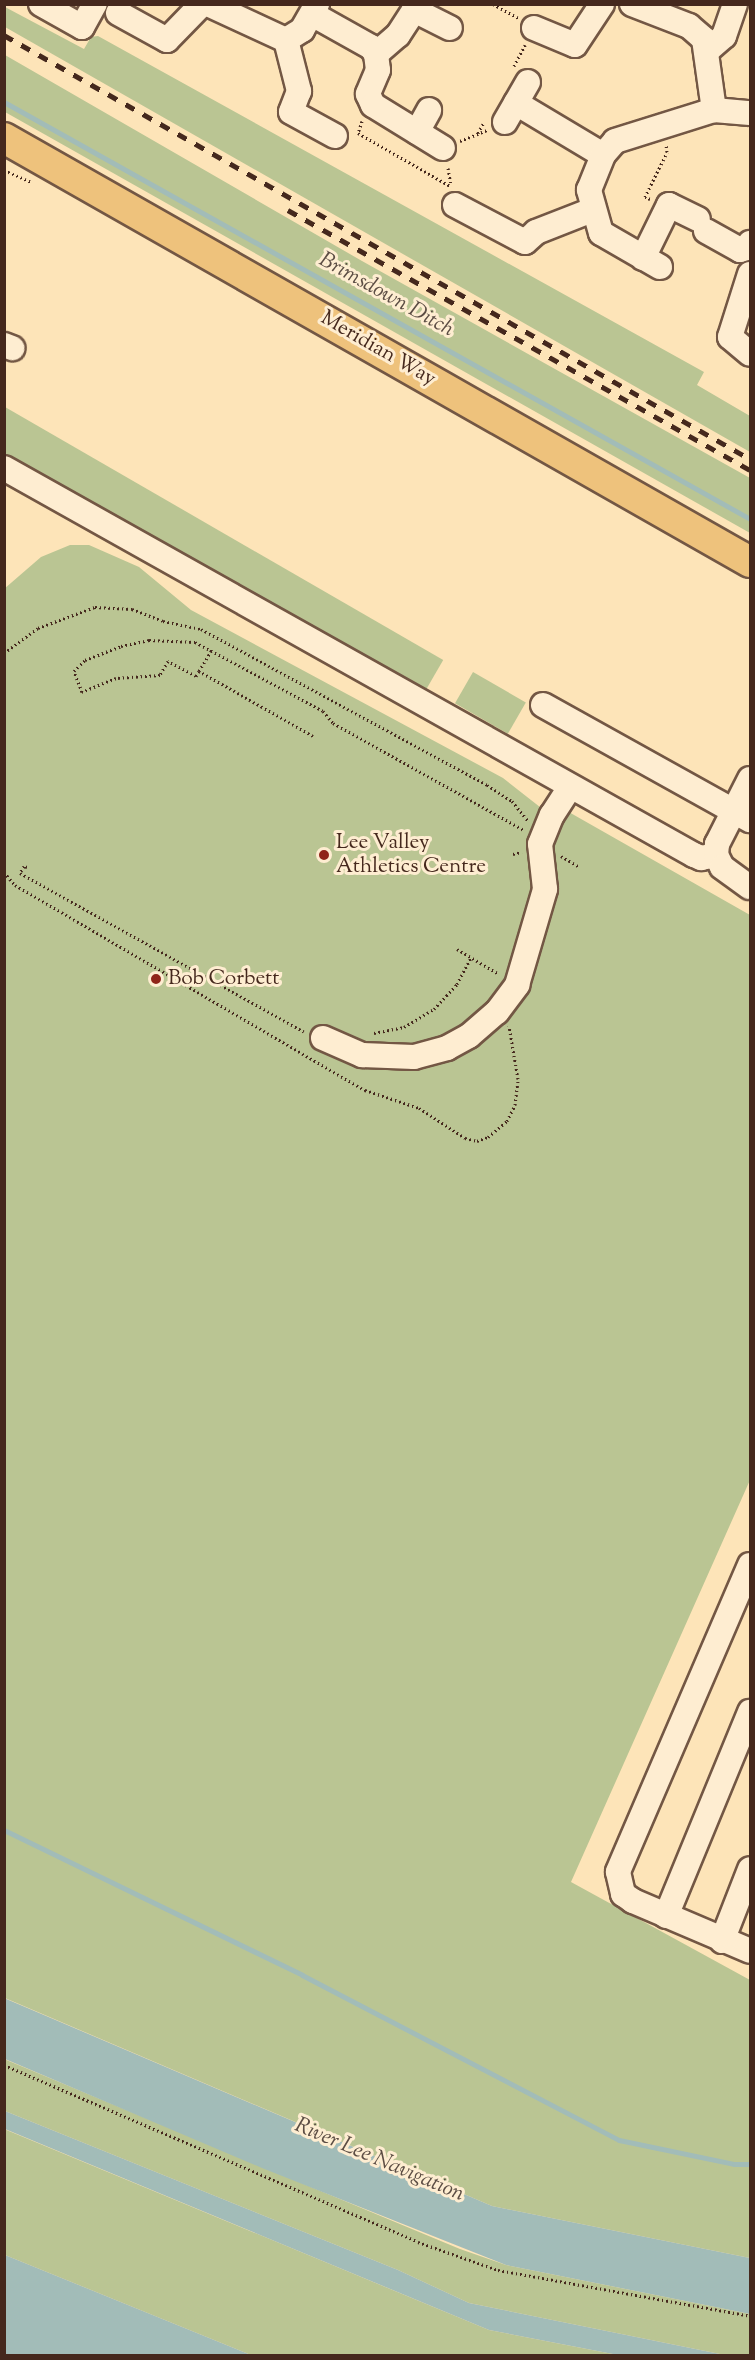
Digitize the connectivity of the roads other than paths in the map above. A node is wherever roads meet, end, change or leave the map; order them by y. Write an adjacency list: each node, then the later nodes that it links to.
1 (41, 4): 2 (street)
2 (95, 4)
3 (202, 4): 9 (street)
4 (208, 4): 12 (street)
5 (602, 4): 11 (street)
6 (632, 4): 13 (street)
7 (735, 4): 13 (street)
8 (314, 9): 12 (street); 14 (street)
9 (118, 13)
10 (450, 28): 14 (street)
11 (534, 28)
12 (286, 40): 20 (street)
13 (708, 50): 17 (street)
14 (376, 54): 19 (street)
15 (516, 102): 23 (street)
16 (429, 110): 19 (street)
17 (714, 110): 18 (street); 23 (street)
18 (750, 113)
19 (417, 132): 22 (street)
20 (335, 136)
21 (4, 138): 30 (main road, Meridian Way)
22 (443, 148)
23 (603, 155): 25 (street)
24 (453, 196): 25 (street)
25 (592, 210): 26 (street)
26 (750, 243)
27 (750, 274): 28 (street)
28 (750, 354)
29 (4, 468): 33 (street)
30 (750, 562)
31 (543, 705): 34 (street)
32 (750, 779): 34 (street)
33 (570, 787): 35 (street); 37 (street)
34 (742, 815): 35 (street)
35 (716, 855): 36 (street)
36 (750, 887)
37 (323, 1038)
38 (750, 1565): 41 (street)
39 (750, 1712): 41 (street)
40 (750, 1869): 42 (street)
41 (666, 1916): 42 (street)
42 (722, 1941): 43 (street)
43 (750, 1951)

